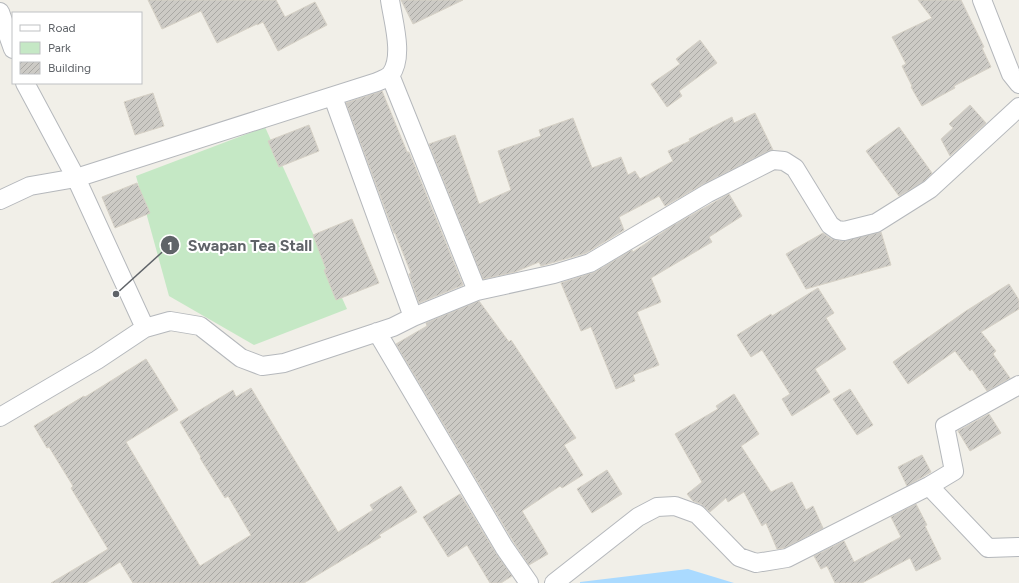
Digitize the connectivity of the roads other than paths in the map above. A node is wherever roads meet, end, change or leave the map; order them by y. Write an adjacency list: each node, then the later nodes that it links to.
1 (390, 0): 5 (street)
2 (982, 0): 7 (street)
3 (0, 12): 4 (street)
4 (12, 46)
5 (390, 75): 8 (street); 12 (street)
6 (26, 84): 10 (street)
7 (1019, 84)
8 (333, 97): 10 (street); 13 (street)
9 (1019, 107): 12 (street)
10 (76, 178): 11 (street); 14 (street)
11 (0, 200)
12 (477, 291): 13 (street)
13 (412, 317): 15 (street)
14 (145, 328): 15 (street); 17 (street)
15 (377, 332): 20 (street)
16 (1019, 385): 18 (street)
17 (0, 417)
18 (929, 486): 19 (street); 21 (street)
19 (1019, 547)
20 (530, 583)
21 (554, 583)

